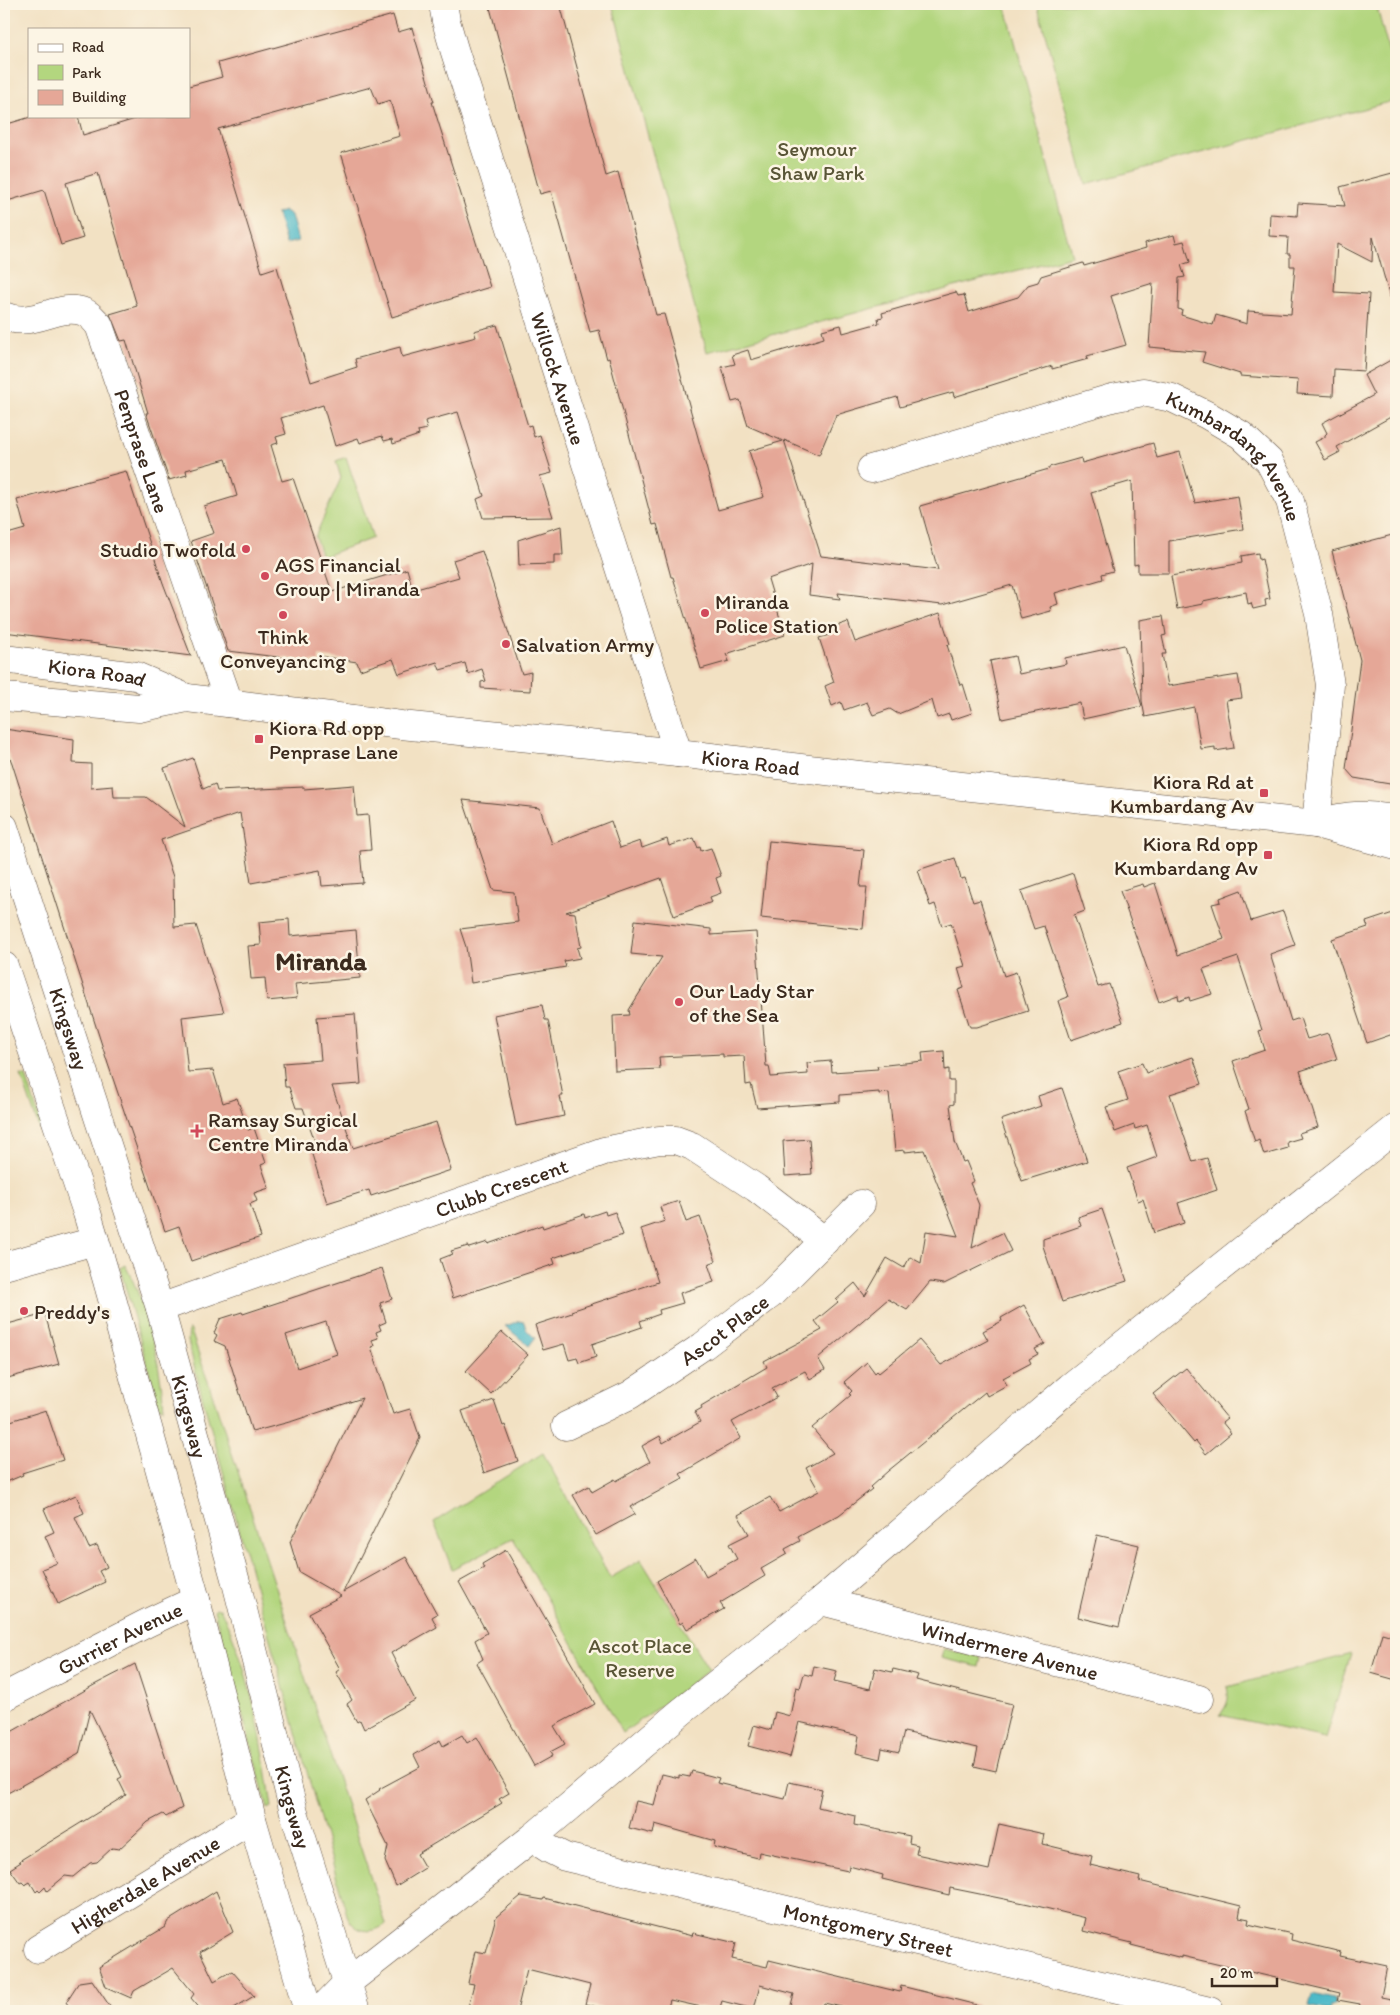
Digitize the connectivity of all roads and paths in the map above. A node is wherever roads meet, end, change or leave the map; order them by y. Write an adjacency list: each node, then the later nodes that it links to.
1 (443, 4): 8 (street, Willock Avenue)
2 (4, 316): 7 (street, Penprase Lane)
3 (871, 469): 10 (street, Kumbardang Avenue)
4 (4, 659): 6 (street, Kiora Road)
5 (4, 697): 6 (street, Kiora Road)
6 (187, 698): 7 (street, Kiora Road)
7 (229, 703): 8 (street, Kiora Road)
8 (678, 753): 10 (street, Kiora Road)
9 (1396, 818): 10 (street, Kiora Road)
10 (1316, 824): 12 (street, Kiora Road)
11 (4, 827): 16 (street, Kingsway)
12 (1396, 846)
13 (4, 966): 17 (street, Kingsway)
14 (1396, 1128): 24 (street)
15 (860, 1204): 18 (street, Ascot Place)
16 (136, 1230): 17 (street); 20 (street, Kingsway)
17 (95, 1241): 19 (street); 23 (street, Kingsway)
18 (824, 1241): 20 (street, Clubb Crescent); 21 (street, Ascot Place)
19 (4, 1266)
20 (160, 1308): 22 (street, Kingsway)
21 (566, 1426)
22 (236, 1582): 23 (street, Gurrier Avenue); 30 (street, Kingsway)
23 (196, 1600): 25 (street, Gurrier Avenue); 27 (street, Kingsway)
24 (821, 1601): 26 (street, Windermere Avenue); 28 (street)
25 (4, 1697)
26 (1199, 1699)
27 (252, 1819): 29 (street, Higherdale Avenue); 31 (street, Kingsway)
28 (532, 1838): 30 (street); 34 (street, Montgomery Street)
29 (38, 1949)
30 (347, 1982): 32 (street); 33 (street, Kingsway)
31 (308, 2011)
32 (320, 2011)
33 (356, 2011)
34 (1210, 2011)

